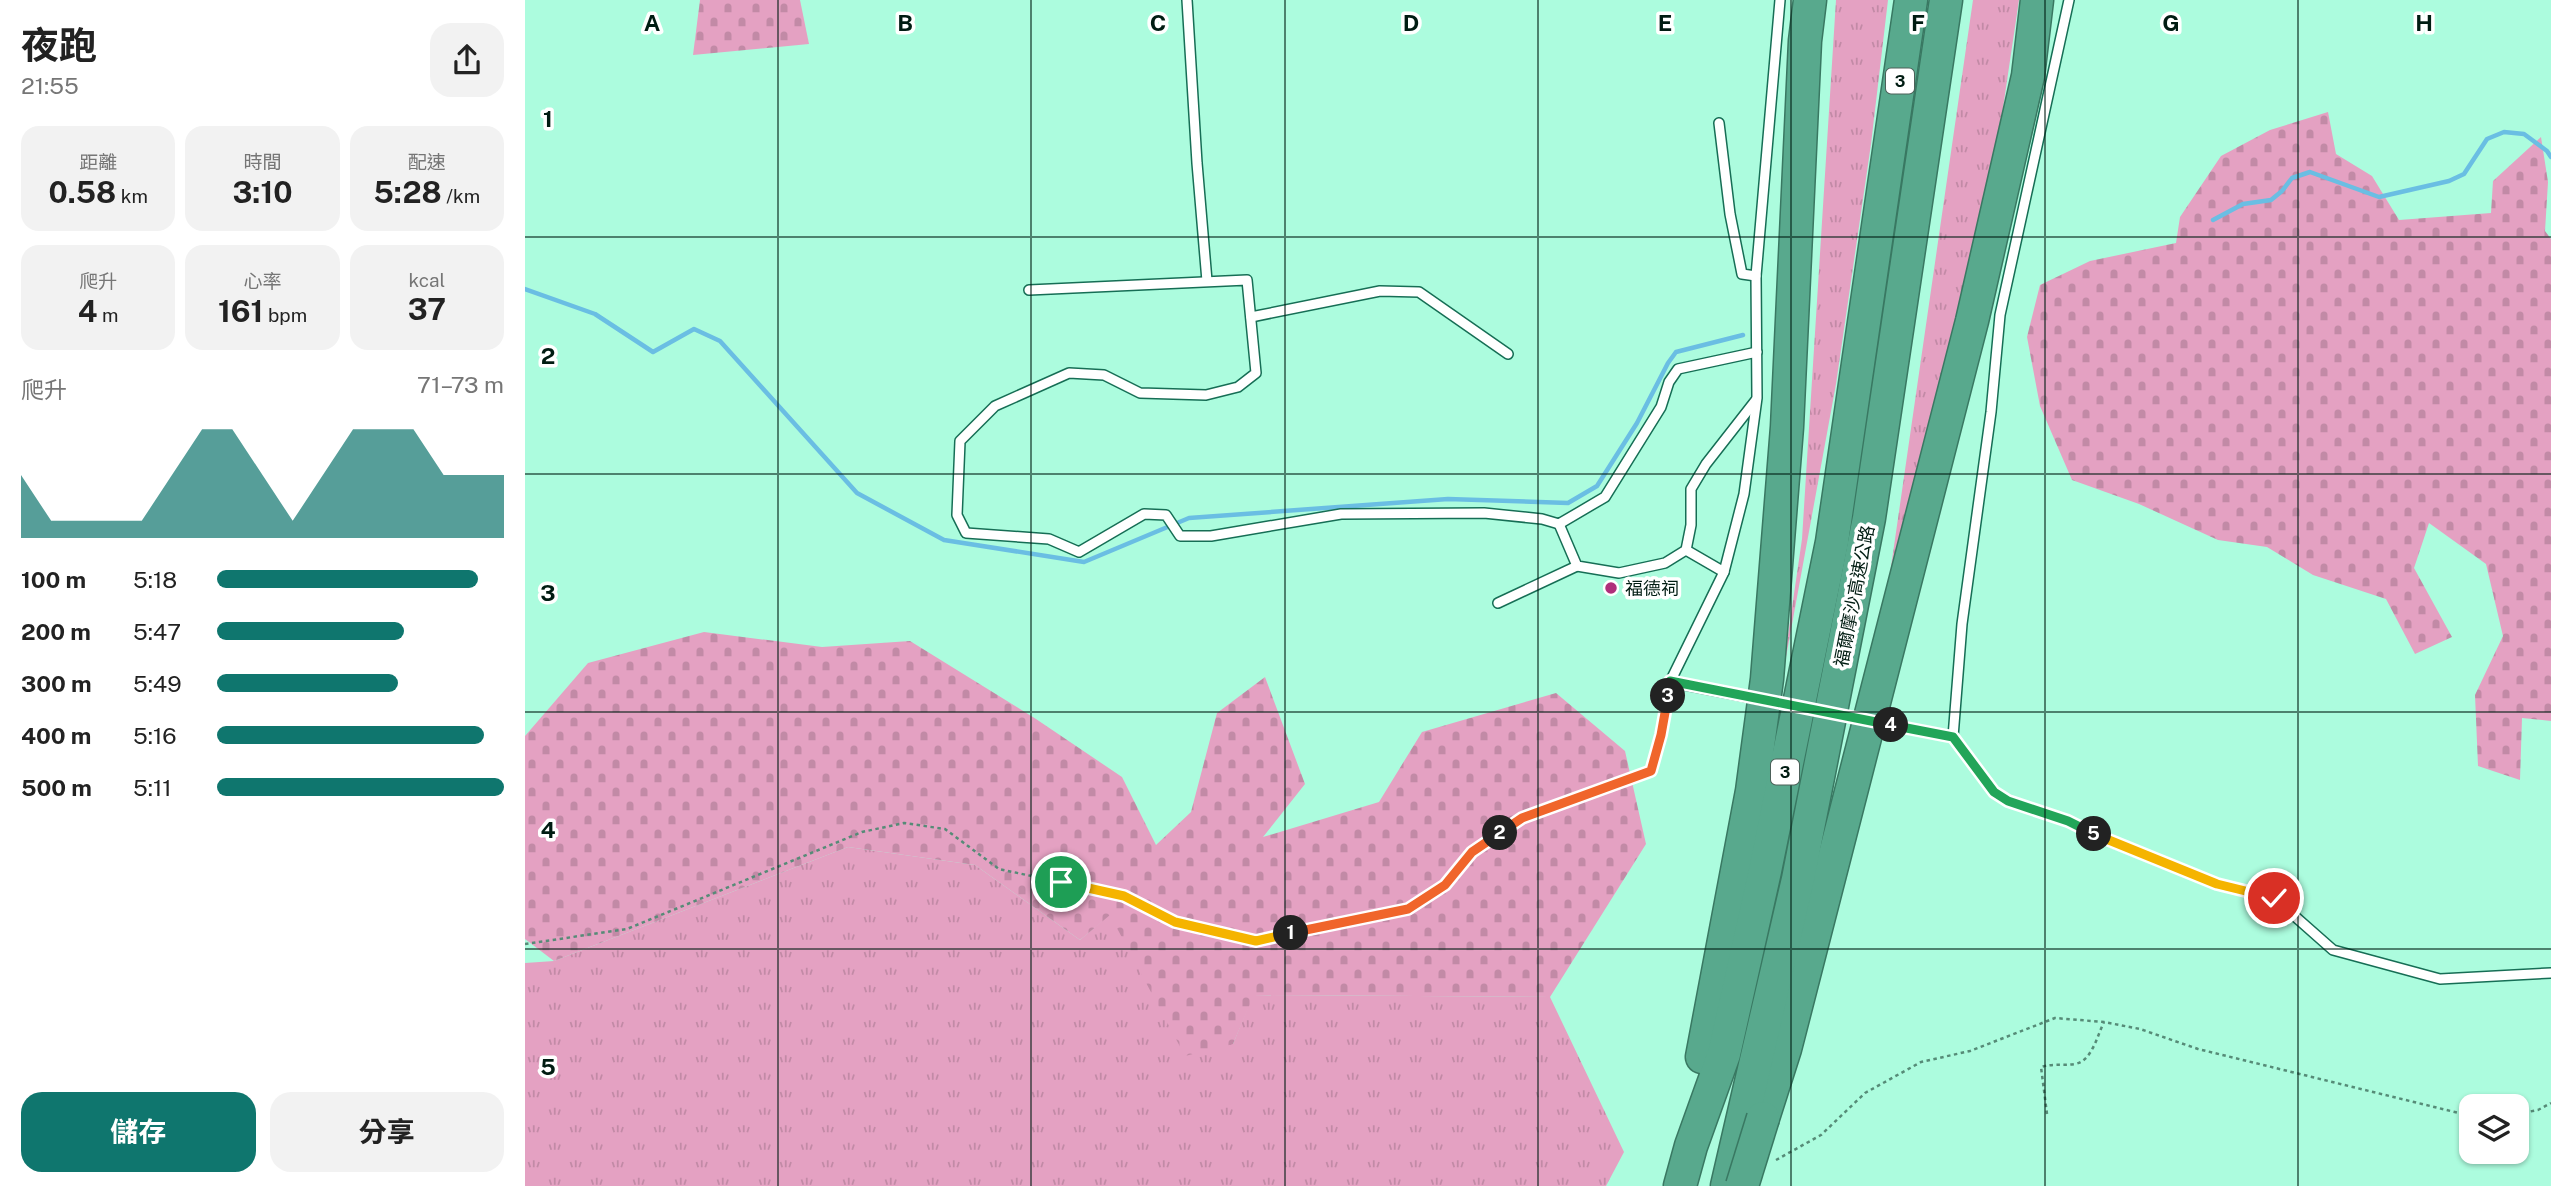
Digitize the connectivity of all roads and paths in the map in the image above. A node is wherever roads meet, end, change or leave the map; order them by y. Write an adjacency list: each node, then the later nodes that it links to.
1 (1187, 0): 10 (lane)
2 (1780, 0): 9 (lane)
3 (1810, 0): 31 (highway)
4 (1911, 0): 31 (highway, 福爾摩沙高速公路 / 3)
5 (1946, 0): 30 (highway, 福爾摩沙高速公路 / 3)
6 (2037, 0): 30 (highway)
7 (2069, 0): 22 (lane)
8 (1719, 123): 9 (lane)
9 (1756, 276): 13 (lane)
10 (1207, 281): 11 (lane); 12 (lane)
11 (1030, 290)
12 (1251, 317): 14 (lane); 16 (lane)
13 (1757, 352): 15 (lane); 16 (lane)
14 (1508, 354)
15 (1757, 398): 17 (lane); 19 (lane)
16 (1559, 524): 18 (lane)
17 (1686, 550): 18 (lane); 19 (lane)
18 (1577, 566): 20 (lane)
19 (1724, 572): 21 (lane)
20 (1498, 603)
21 (1670, 681): 22 (lane, bridge); 23 (path)
22 (1953, 737): 24 (lane)
23 (525, 944)
24 (2551, 973)
25 (2104, 1022): 28 (path); 29 (path); 32 (path)
26 (2551, 1103): 27 (path)
27 (2529, 1112)
28 (2459, 1113)
29 (2046, 1114)
30 (1754, 1115): 34 (highway, 福爾摩沙高速公路 / 3); 35 (highway, bridge)
31 (1691, 1146): 33 (highway, 3)
32 (1776, 1161)
33 (1681, 1186)
34 (1727, 1186)
35 (1742, 1186)

